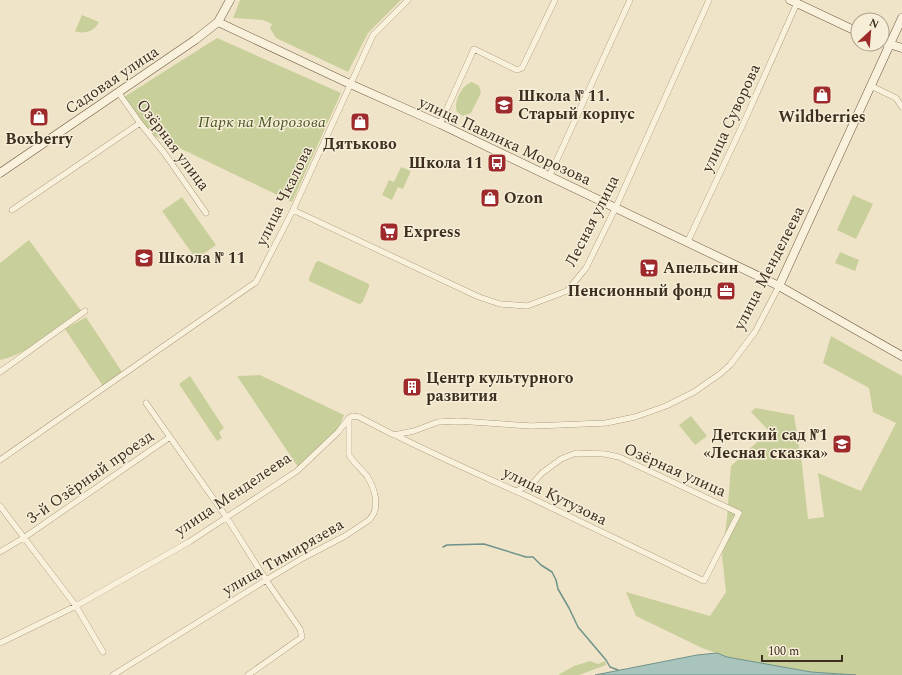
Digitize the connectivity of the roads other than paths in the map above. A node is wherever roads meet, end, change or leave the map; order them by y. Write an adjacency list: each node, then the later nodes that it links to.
1 (230, 0): 8 (street, Садовая улица)
2 (408, 0): 14 (street, улица Чкалова)
3 (555, 0): 19 (street)
4 (630, 0): 21 (street)
5 (709, 0): 22 (street, Лесная улица)
6 (793, 2): 9 (street); 26 (street, улица Суворова)
7 (902, 18): 10 (street, улица Менделеева)
8 (218, 22): 14 (street, улица Павлика Морозова); 16 (street, Садовая улица)
9 (850, 28)
10 (890, 37)
11 (890, 44): 12 (street)
12 (902, 48)
13 (883, 52): 15 (street, улица Менделеева)
14 (350, 84): 19 (street, улица Павлика Морозова); 24 (street, улица Чкалова)
15 (871, 86): 17 (street); 27 (street, улица Менделеева)
16 (118, 92): 18 (street, Озёрная улица); 20 (street, Садовая улица)
17 (902, 107)
18 (140, 123): 23 (street); 25 (street, Озёрная улица)
19 (440, 124): 21 (street, улица Павлика Морозова)
20 (0, 173)
21 (549, 177): 22 (street, улица Павлика Морозова)
22 (615, 209): 24 (street, Лесная улица); 26 (street, улица Павлика Морозова)
23 (12, 210)
24 (293, 210): 35 (street, улица Чкалова)
25 (206, 213)
26 (687, 243): 27 (street, улица Павлика Морозова)
27 (779, 286): 29 (street, улица Павлика Морозова); 33 (street, улица Менделеева)
28 (85, 311): 30 (street)
29 (902, 356)
30 (0, 372)
31 (146, 403): 34 (street)
32 (349, 418): 33 (street); 38 (street, улица Менделеева); 41 (street, улица Тимирязева)
33 (394, 434): 36 (street, улица Кутузова)
34 (170, 437): 38 (street); 39 (street, 3-й Озёрный проезд)
35 (0, 460)
36 (516, 491): 42 (street, улица Кутузова); 42 (street, Озёрная улица)
37 (0, 506): 39 (street)
38 (227, 518): 41 (street); 43 (street, улица Менделеева)
39 (25, 538): 40 (street, 3-й Озёрный проезд); 43 (street)
40 (0, 552)
41 (266, 580): 46 (street, улица Тимирязева); 47 (street)
42 (704, 581)
43 (76, 606): 44 (street, улица Менделеева); 45 (street)
44 (0, 644)
45 (103, 652)
46 (113, 675)
47 (248, 675)

